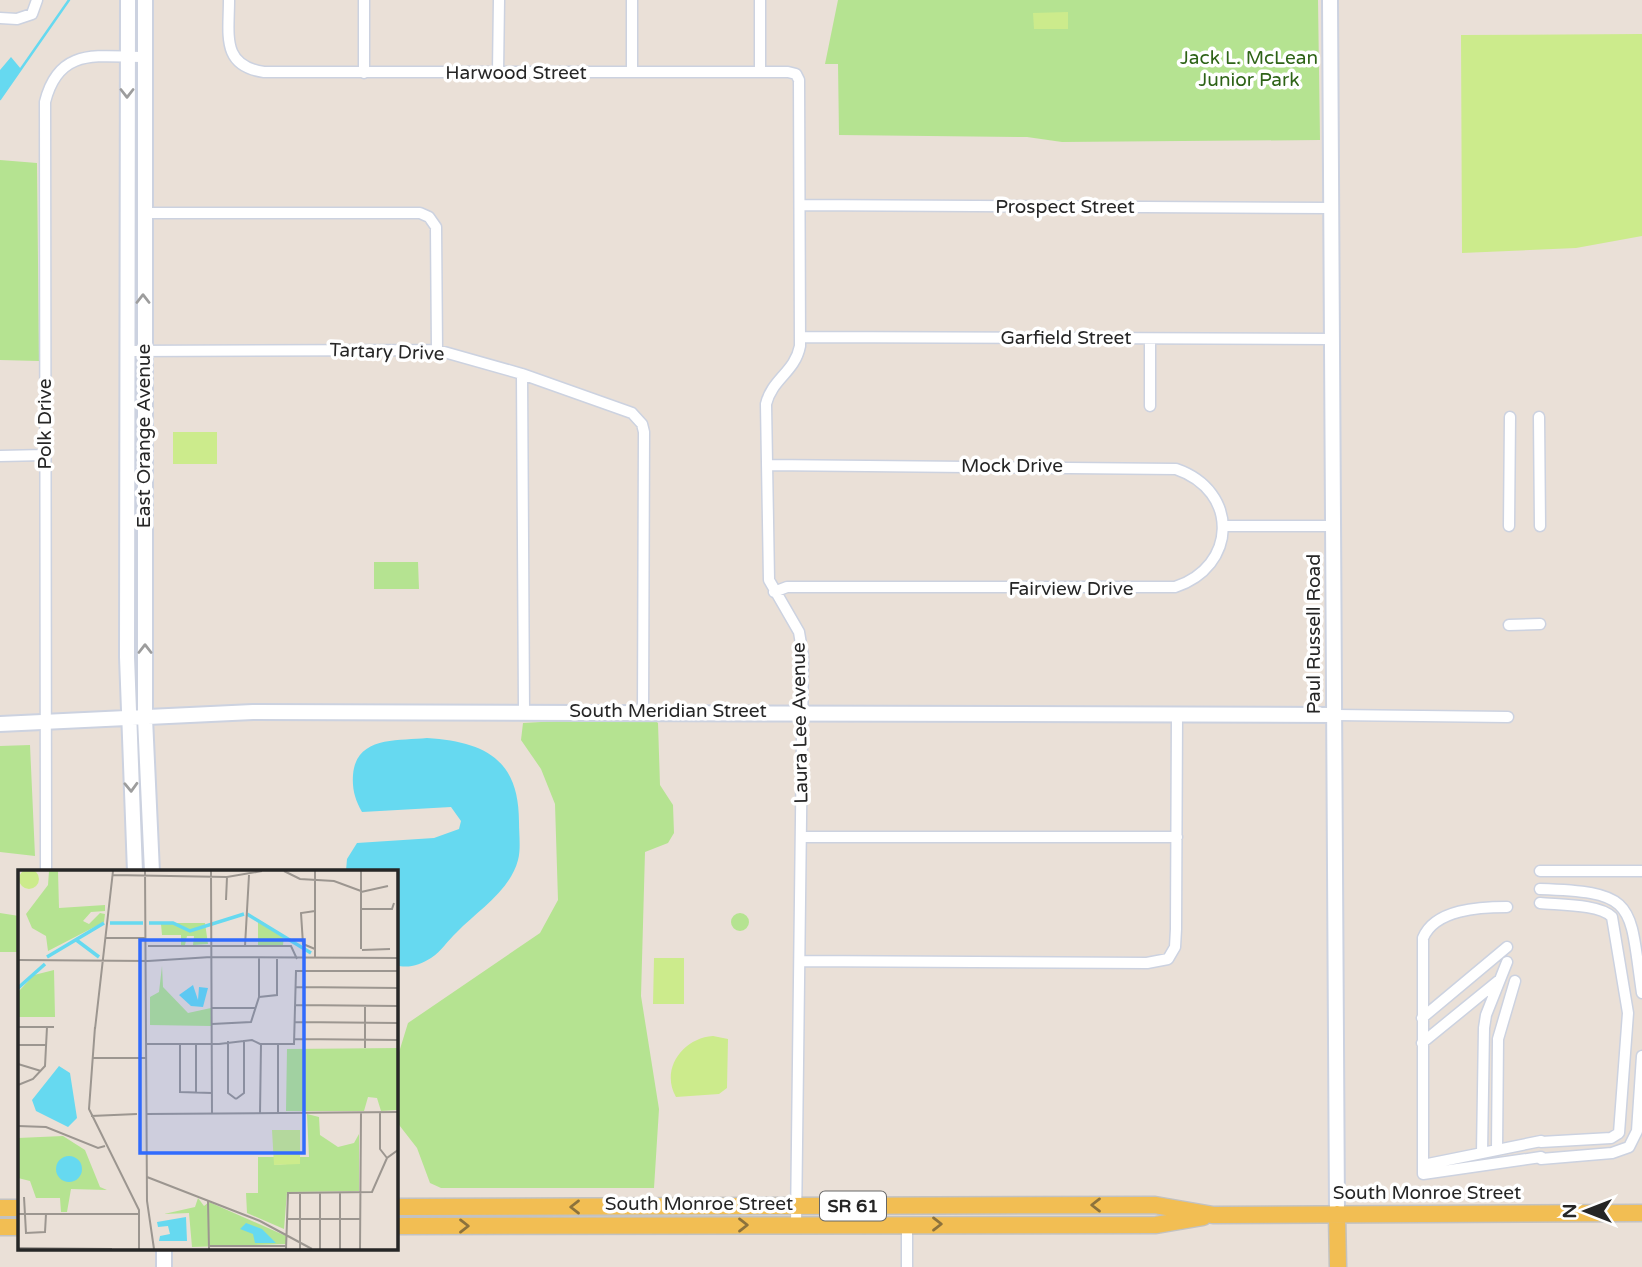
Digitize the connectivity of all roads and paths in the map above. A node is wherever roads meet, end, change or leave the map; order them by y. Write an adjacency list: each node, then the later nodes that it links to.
1 (37, 0): 10 (street)
2 (128, 0): 11 (street, East Orange Avenue)
3 (145, 0): 12 (street, East Orange Avenue)
4 (229, 0): 16 (street, Harwood Street)
5 (364, 0): 16 (street)
6 (499, 0): 13 (street)
7 (632, 0): 14 (street)
8 (760, 0): 15 (street)
9 (1329, 0): 19 (street, Paul Russell Road)
10 (0, 18)
11 (127, 57): 12 (street, Polk Drive); 25 (street, East Orange Avenue, one-way to 25); 31 (street, Polk Drive)
12 (145, 57): 20 (street, East Orange Avenue)
13 (498, 72): 14 (street, Harwood Street); 16 (street, Harwood Street)
14 (632, 72): 15 (street, Harwood Street)
15 (760, 72): 17 (street, Harwood Street)
16 (364, 73)
17 (796, 74): 18 (street, Laura Lee Avenue)
18 (800, 205): 19 (street, Prospect Street); 21 (street, Laura Lee Avenue)
19 (1330, 208): 23 (street, Paul Russell Road)
20 (143, 213): 24 (street); 26 (street, East Orange Avenue, one-way to 20)
21 (800, 337): 22 (street, Garfield Street); 33 (street, Laura Lee Avenue)
22 (1150, 339): 23 (street, Garfield Street); 28 (street)
23 (1331, 339): 35 (street, Paul Russell Road)
24 (437, 350): 26 (street, Tartary Drive); 27 (street, Tartary Drive)
25 (126, 351): 26 (street, Tartary Drive); 48 (street, East Orange Avenue)
26 (144, 351): 47 (street, East Orange Avenue, one-way to 26)
27 (522, 374): 41 (street); 43 (street, Tartary Drive)
28 (1150, 406)
29 (1510, 417): 36 (street)
30 (1539, 417): 37 (street)
31 (45, 455): 32 (street); 49 (street, Polk Drive)
32 (0, 456)
33 (767, 465): 34 (street, Mock Drive); 38 (street, Laura Lee Avenue)
34 (1225, 526): 35 (street); 38 (street, Fairview Drive)
35 (1335, 526): 45 (street, Paul Russell Road)
36 (1509, 526)
37 (1539, 526)
38 (774, 592): 42 (street, Laura Lee Avenue)
39 (1540, 624): 40 (street)
40 (1509, 625)
41 (523, 710): 43 (street, South Meridian Street); 47 (street, South Meridian Street)
42 (804, 711): 43 (street, South Meridian Street); 44 (street, South Meridian Street); 51 (street, Laura Lee Avenue)
43 (643, 712)
44 (1177, 714): 45 (street, South Meridian Street); 52 (street)
45 (1336, 715): 46 (street); 80 (street, Paul Russell Road)
46 (1508, 717)
47 (145, 718): 48 (street, South Meridian Street); 55 (street, East Orange Avenue)
48 (128, 719): 49 (street, South Meridian Street); 54 (street, East Orange Avenue, one-way to 54)
49 (44, 723): 50 (street, South Meridian Street); 53 (street, Polk Drive)
50 (0, 724)
51 (802, 836): 52 (street); 62 (street, Laura Lee Avenue)
52 (1177, 837): 62 (street)
53 (46, 870)
54 (135, 870)
55 (152, 870)
56 (1540, 871): 57 (street)
57 (1642, 871)
58 (1540, 889): 66 (street)
59 (1540, 904): 70 (street)
60 (1507, 907): 67 (street)
61 (1507, 947): 67 (street)
62 (800, 961): 74 (street, Laura Lee Avenue)
63 (1507, 962): 64 (street)
64 (1500, 979): 68 (street); 71 (street)
65 (1514, 981): 70 (street)
66 (1642, 993)
67 (1422, 1018): 68 (street)
68 (1422, 1043): 72 (street)
69 (1642, 1056): 72 (street)
70 (1497, 1150): 71 (street)
71 (1482, 1153): 72 (street)
72 (1423, 1165)
73 (1125, 1205): 75 (main road, South Monroe Street / SR 61, one-way to 75); 81 (main road, South Monroe Street / SR 61); 85 (main road)
74 (796, 1206): 75 (main road, South Monroe Street / SR 61); 76 (main road, South Monroe Street / SR 61, one-way to 76); 84 (street, Laura Lee Avenue)
75 (993, 1206): 83 (main road)
76 (397, 1207)
77 (0, 1208): 78 (main road)
78 (18, 1208)
79 (1642, 1213): 80 (main road, South Monroe Street)
80 (1337, 1214): 81 (main road, South Monroe Street / SR 61); 90 (main road, Paul Russell Road)
81 (1213, 1215): 85 (main road, South Monroe Street / SR 61)
82 (907, 1224): 83 (main road, South Monroe Street / SR 61, one-way to 83); 84 (main road, South Monroe Street / SR 61); 89 (street)
83 (993, 1224): 85 (main road, South Monroe Street / SR 61)
84 (796, 1225): 86 (main road, South Monroe Street / SR 61, one-way to 84)
85 (1106, 1225)
86 (397, 1226)
87 (0, 1227): 88 (main road)
88 (18, 1227)
89 (907, 1267)
90 (1338, 1267)

